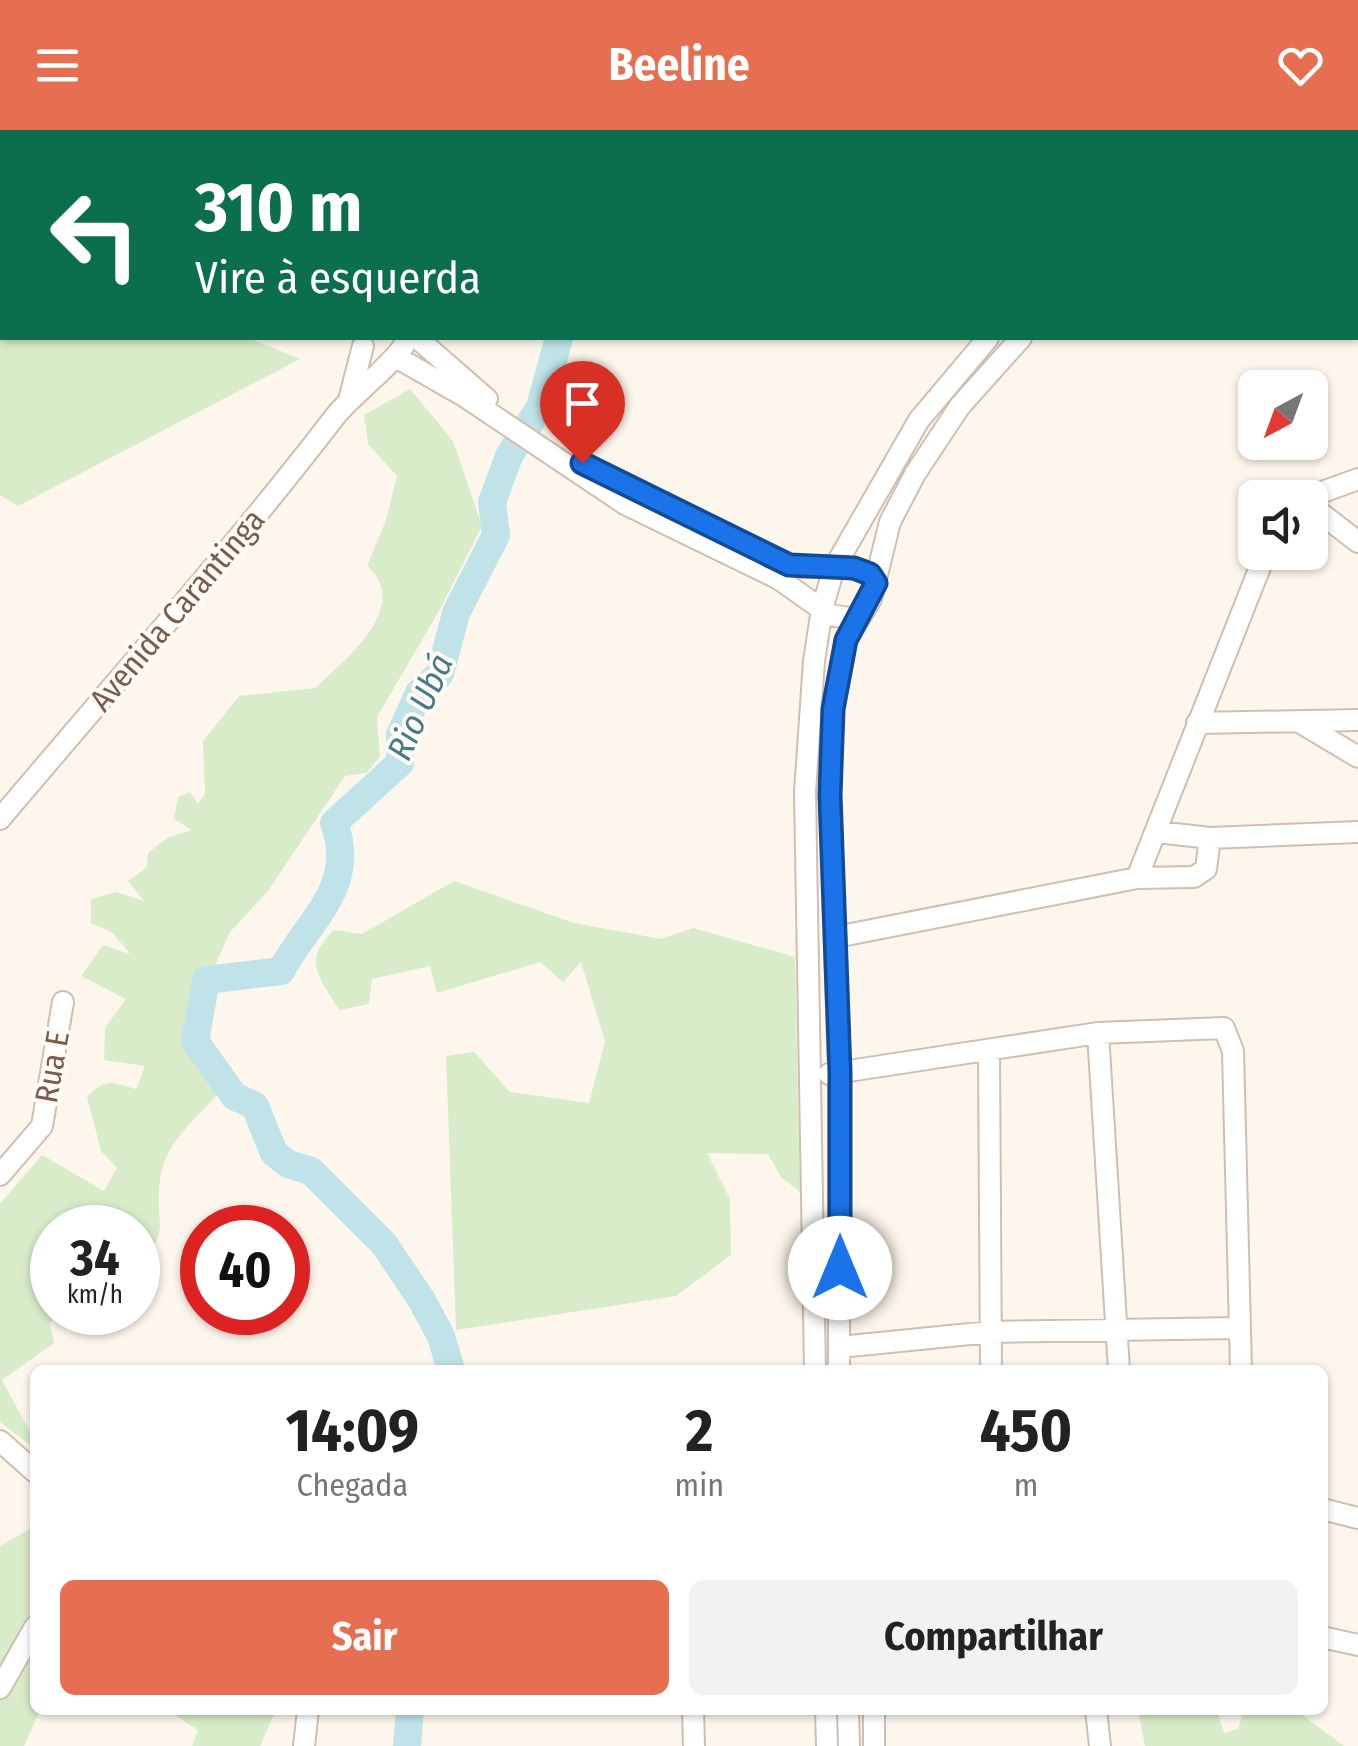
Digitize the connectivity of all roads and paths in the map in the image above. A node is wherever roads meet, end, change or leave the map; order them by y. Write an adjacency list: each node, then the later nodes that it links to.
1 (361, 340): 6 (street); 7 (street, Avenida Carantinga)
2 (406, 340): 6 (street, Avenida Carantinga)
3 (419, 340): 8 (street)
4 (986, 340): 14 (street)
5 (1019, 340): 16 (street)
6 (392, 359): 7 (street, Avenida Carantinga); 8 (street)
7 (350, 398): 23 (street, Avenida Carantinga)
8 (500, 413): 9 (street)
9 (554, 453): 14 (street); 17 (street)
10 (1358, 479): 11 (street)
11 (1328, 490)
12 (1328, 520): 13 (street)
13 (1358, 542)
14 (834, 568): 16 (street); 17 (street)
15 (1259, 570): 20 (street)
16 (876, 583): 18 (street)
17 (822, 609): 18 (street); 33 (street)
18 (856, 619): 28 (street)
19 (1358, 720): 21 (street)
20 (1197, 722): 21 (street); 24 (street)
21 (1299, 722): 22 (street)
22 (1358, 757)
23 (0, 819)
24 (1157, 832): 26 (street); 27 (street)
25 (1358, 832): 26 (street)
26 (1210, 838): 27 (street)
27 (1137, 878): 28 (street)
28 (836, 937): 32 (street)
29 (63, 1002): 34 (street, Rua E)
30 (1098, 1033): 31 (street); 35 (street); 36 (street)
31 (989, 1053): 32 (street); 37 (street)
32 (840, 1072): 33 (street); 38 (street)
33 (812, 1077): 39 (street)
34 (0, 1175)
35 (1119, 1328): 36 (street); 37 (street); 42 (street)
36 (1240, 1328): 43 (street)
37 (990, 1332): 38 (street); 41 (street)
38 (840, 1347): 40 (street)
39 (815, 1365)
40 (840, 1365)
41 (991, 1365)
42 (1119, 1365)
43 (1241, 1365)
44 (0, 1440): 45 (street)
45 (30, 1467)
46 (1328, 1509): 47 (street)
47 (1358, 1518)
48 (30, 1635): 51 (street)
49 (1328, 1638): 50 (street)
50 (1358, 1645)
51 (0, 1688)
52 (307, 1715): 58 (street)
53 (693, 1715): 59 (street)
54 (826, 1715): 60 (street)
55 (848, 1715): 61 (street)
56 (874, 1715): 62 (street)
57 (1097, 1715): 63 (street)
58 (304, 1746)
59 (694, 1746)
60 (827, 1746)
61 (849, 1746)
62 (874, 1746)
63 (1100, 1746)

